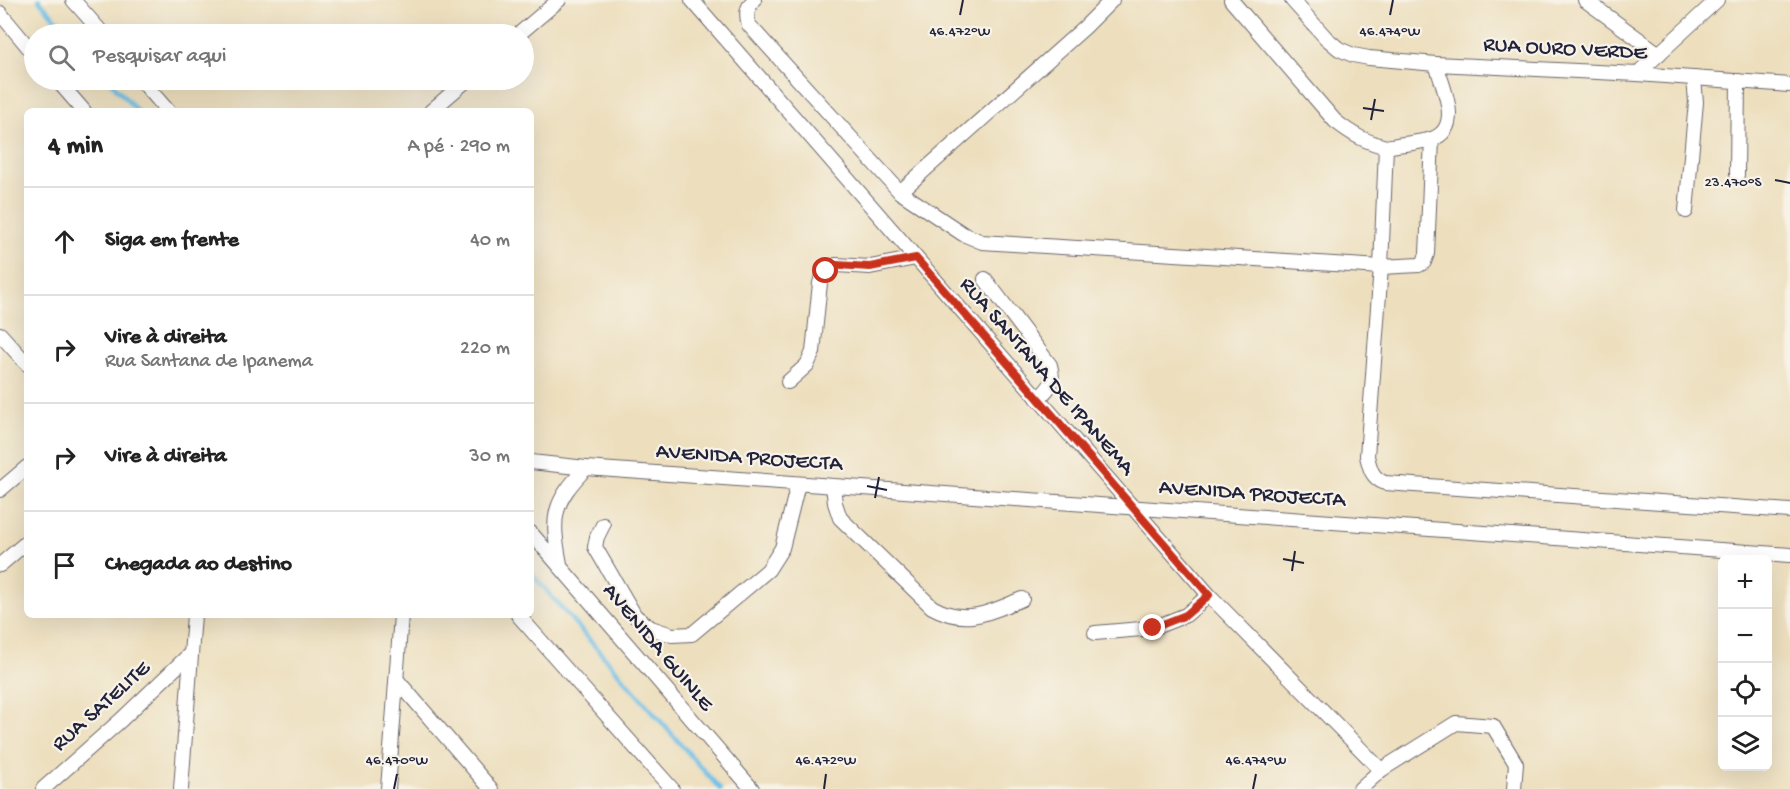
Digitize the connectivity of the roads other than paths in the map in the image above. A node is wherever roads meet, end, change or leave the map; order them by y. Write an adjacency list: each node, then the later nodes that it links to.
1 (73, 0): 11 (street)
2 (559, 0): 12 (street)
3 (692, 0): 31 (street, RUA SANTANA DE IPANEMA)
4 (754, 0): 29 (street)
5 (1112, 0): 29 (street)
6 (1231, 0): 27 (street)
7 (1292, 0): 15 (street, RUA OURO VERDE)
8 (1585, 0): 14 (street)
9 (1717, 0): 14 (street)
10 (0, 13): 13 (street)
11 (93, 24)
12 (531, 24)
13 (24, 42)
14 (1659, 54): 16 (street)
15 (1436, 64): 16 (street, RUA OURO VERDE); 26 (street)
16 (1637, 74): 17 (street, RUA OURO VERDE)
17 (1694, 78): 18 (street, RUA OURO VERDE); 30 (street)
18 (1738, 81): 19 (street, RUA OURO VERDE); 28 (street)
19 (1790, 85)
20 (66, 90): 23 (street)
21 (150, 90): 24 (street)
22 (455, 90): 25 (street)
23 (81, 108)
24 (165, 108)
25 (434, 108)
26 (1432, 139): 27 (street); 32 (street)
27 (1386, 147): 32 (street)
28 (1737, 175)
29 (900, 192): 32 (street)
30 (1686, 211)
31 (916, 258): 36 (street); 37 (street, RUA SANTANA DE IPANEMA)
32 (1381, 267): 45 (street)
33 (985, 279): 37 (street)
34 (0, 334): 35 (street)
35 (24, 361)
36 (788, 382)
37 (1038, 399): 44 (street, RUA SANTANA DE IPANEMA)
38 (534, 462): 39 (street, AVENIDA PROJECTA)
39 (586, 468): 41 (street, AVENIDA PROJECTA); 51 (street)
40 (24, 470): 43 (street)
41 (798, 484): 42 (street, AVENIDA PROJECTA); 46 (street)
42 (832, 486): 44 (street, AVENIDA PROJECTA); 53 (street)
43 (0, 490)
44 (1132, 508): 49 (street, AVENIDA PROJECTA); 52 (street, RUA SANTANA DE IPANEMA)
45 (1790, 511)
46 (603, 525)
47 (534, 536): 51 (street, AVENIDA GUINLE)
48 (24, 544): 50 (street)
49 (1790, 555)
50 (0, 564)
51 (560, 566): 66 (street, AVENIDA GUINLE)
52 (1209, 595): 57 (street); 60 (street, RUA SANTANA DE IPANEMA)
53 (1022, 599)
54 (194, 618): 58 (street)
55 (401, 618): 59 (street)
56 (521, 618): 65 (street)
57 (1095, 633)
58 (189, 655): 61 (street, RUA SATELITE); 62 (street)
59 (397, 680): 63 (street); 64 (street)
60 (1381, 770): 67 (street); 68 (street)
61 (44, 789)
62 (181, 789)
63 (388, 789)
64 (491, 789)
65 (672, 789)
66 (752, 789)
67 (1360, 789)
68 (1514, 789)

